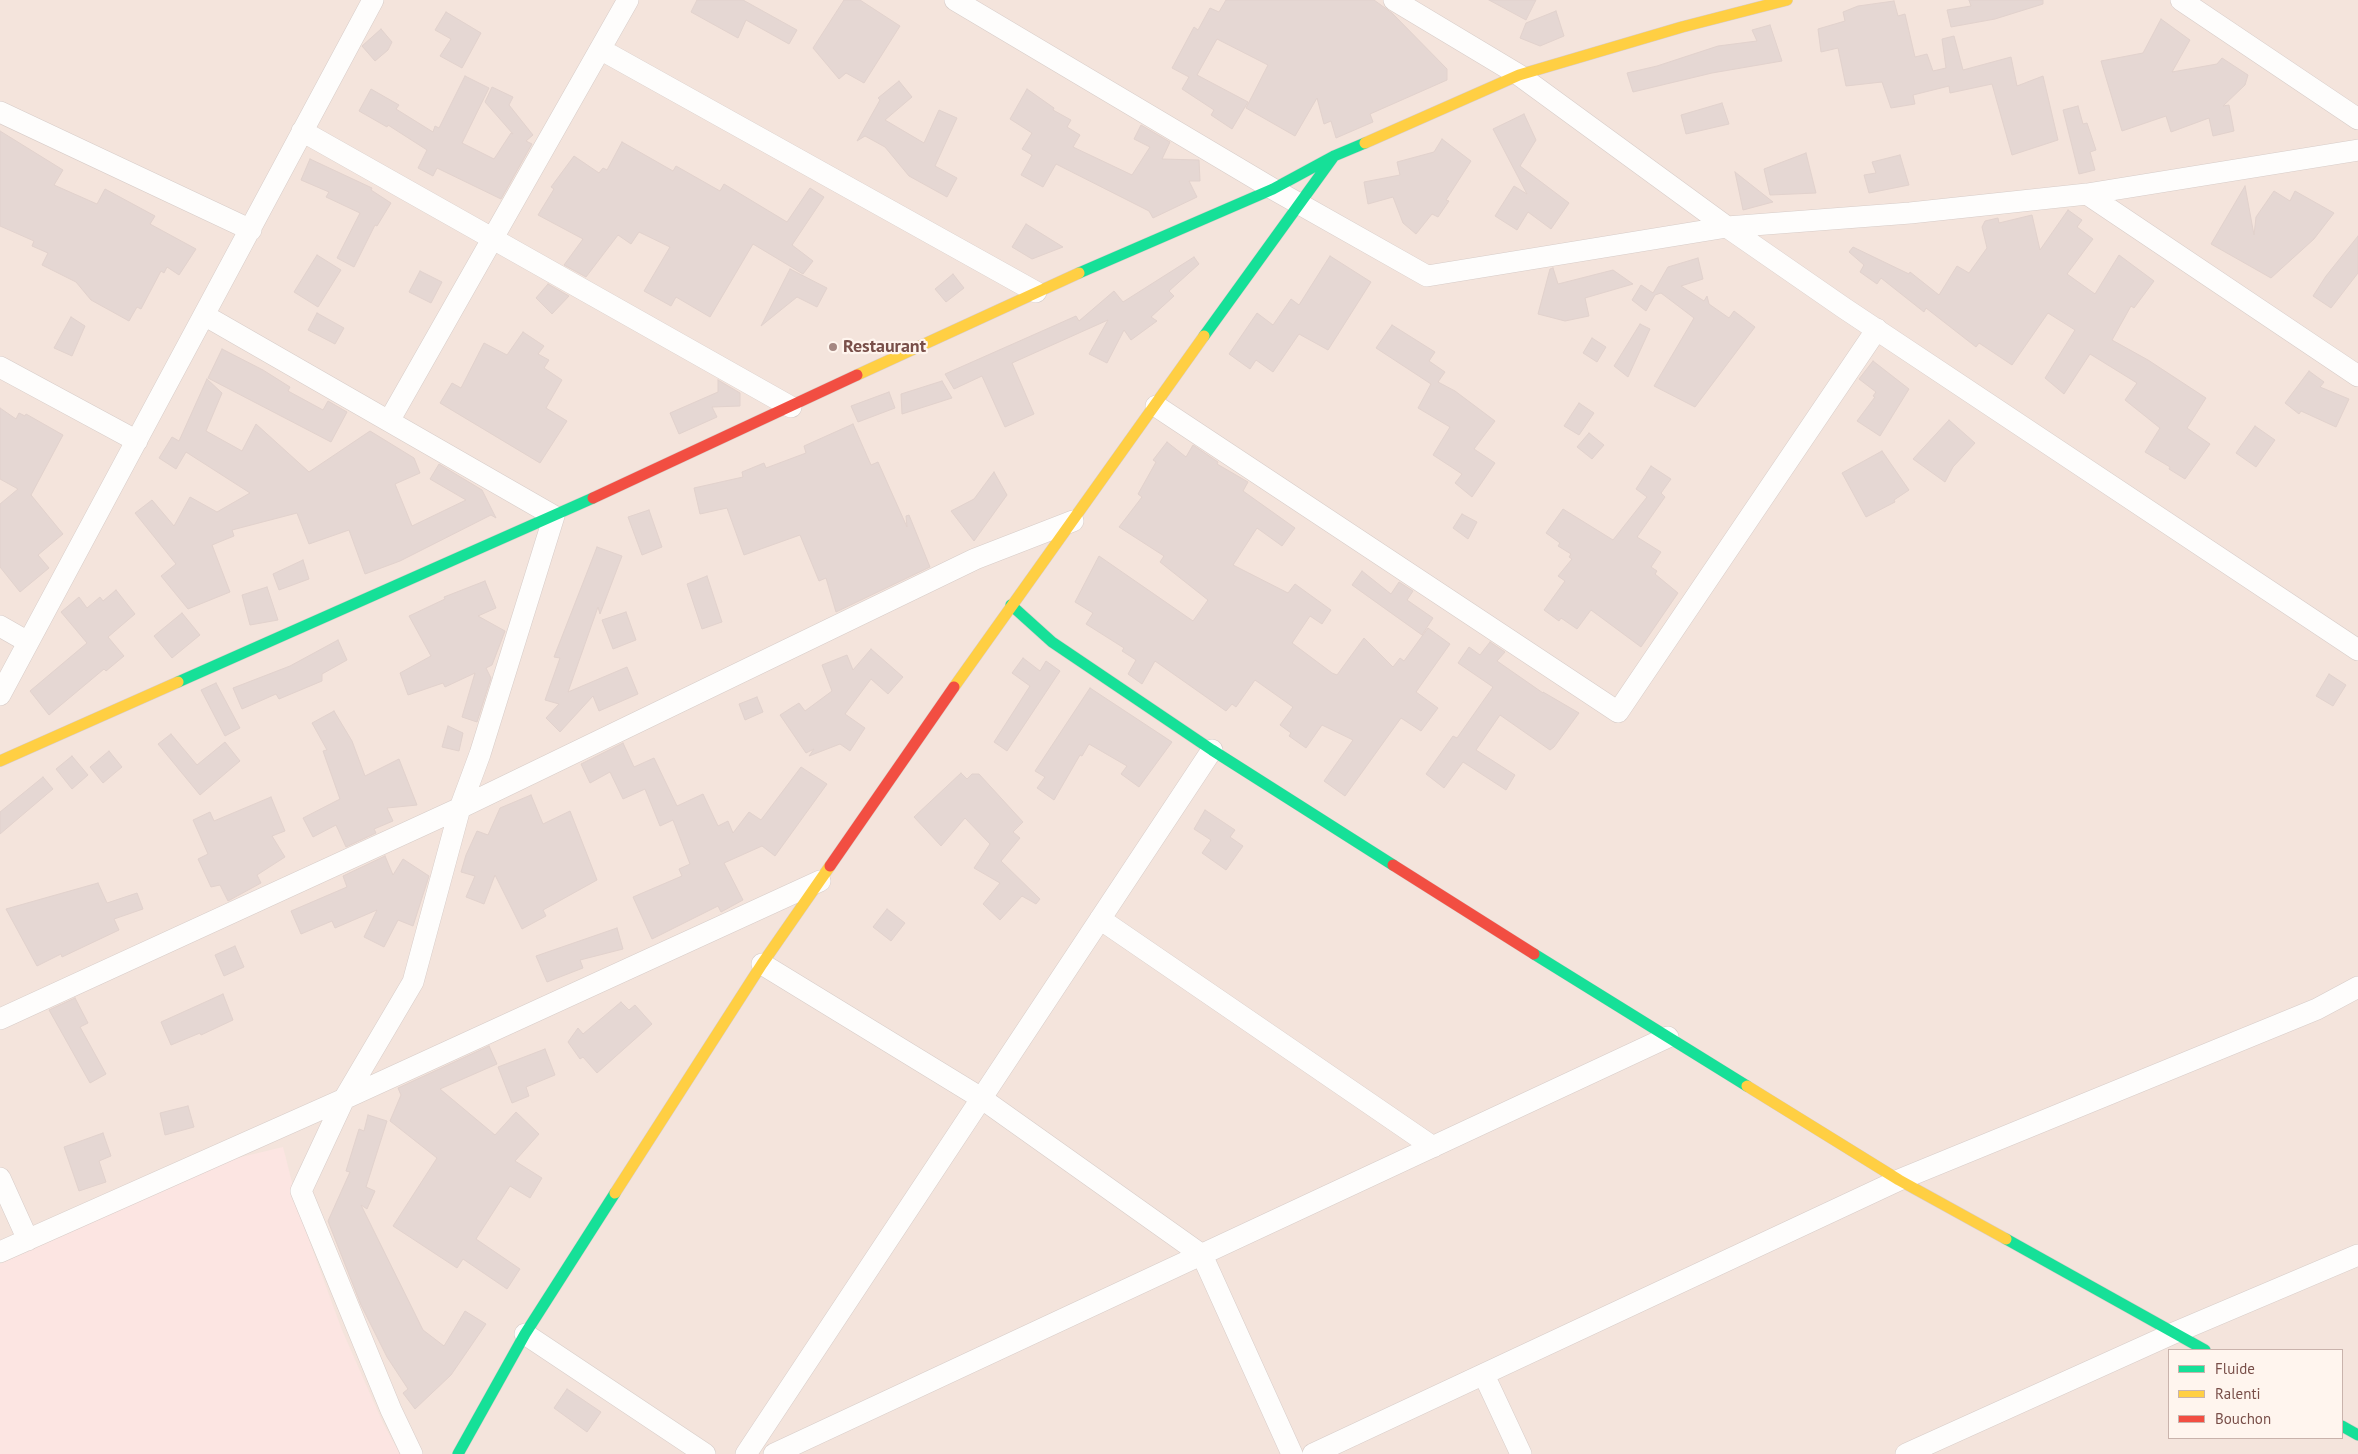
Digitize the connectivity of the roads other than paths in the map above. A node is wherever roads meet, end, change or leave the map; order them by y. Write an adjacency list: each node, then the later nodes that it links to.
1 (373, 0): 12 (street)
2 (628, 0): 8 (street)
3 (955, 0): 7 (street)
4 (1394, 0): 9 (street)
5 (1787, 0): 9 (street)
6 (2181, 0): 11 (street)
7 (983, 7): 15 (street)
8 (600, 49): 20 (street); 21 (street)
9 (1519, 75): 14 (street); 18 (street)
10 (0, 112): 19 (street)
11 (2358, 119)
12 (302, 131): 19 (street); 20 (street)
13 (2358, 150): 16 (street)
14 (1334, 156): 15 (street); 17 (street)
15 (1273, 189): 17 (street); 21 (street)
16 (2087, 194): 18 (street); 25 (street)
17 (1301, 203): 18 (street); 26 (street)
18 (1727, 227): 23 (street)
19 (251, 230): 22 (street)
20 (493, 237): 27 (street); 28 (street)
21 (1036, 292): 27 (street)
22 (204, 315): 28 (street); 29 (street)
23 (1876, 330): 26 (street); 35 (street)
24 (0, 367): 29 (street)
25 (2358, 376)
26 (1156, 406): 31 (street)
27 (792, 407): 30 (street)
28 (389, 421): 30 (street)
29 (136, 441): 34 (street)
30 (554, 516): 38 (street); 39 (street)
31 (1074, 521): 32 (street); 39 (street)
32 (1012, 605): 37 (street); 40 (street)
33 (0, 626): 34 (street)
34 (28, 642): 36 (street)
35 (2358, 650)
36 (0, 695)
37 (1212, 750): 41 (street); 45 (street)
38 (0, 761)
39 (460, 808): 44 (street); 47 (street)
40 (820, 880): 42 (street); 47 (street)
41 (1100, 919): 46 (street); 48 (street)
42 (762, 964): 46 (street); 56 (street)
43 (2358, 987): 50 (street)
44 (0, 1019)
45 (1668, 1038): 48 (street); 50 (street)
46 (981, 1098): 53 (street); 64 (street)
47 (344, 1100): 51 (street); 61 (street)
48 (1433, 1147): 53 (street)
49 (0, 1178): 51 (street)
50 (1899, 1180): 55 (street); 58 (street)
51 (28, 1240): 52 (street)
52 (0, 1252)
53 (1202, 1254): 65 (street); 66 (street)
54 (2358, 1255): 55 (street)
55 (2174, 1332): 57 (street); 69 (street)
56 (525, 1334): 62 (street); 63 (street)
57 (2204, 1349)
58 (1484, 1375): 67 (street); 68 (street)
59 (2343, 1427): 60 (street)
60 (2358, 1435)
61 (412, 1454)
62 (458, 1454)
63 (705, 1454)
64 (746, 1454)
65 (774, 1454)
66 (1292, 1454)
67 (1313, 1454)
68 (1521, 1454)
69 (1906, 1454)

